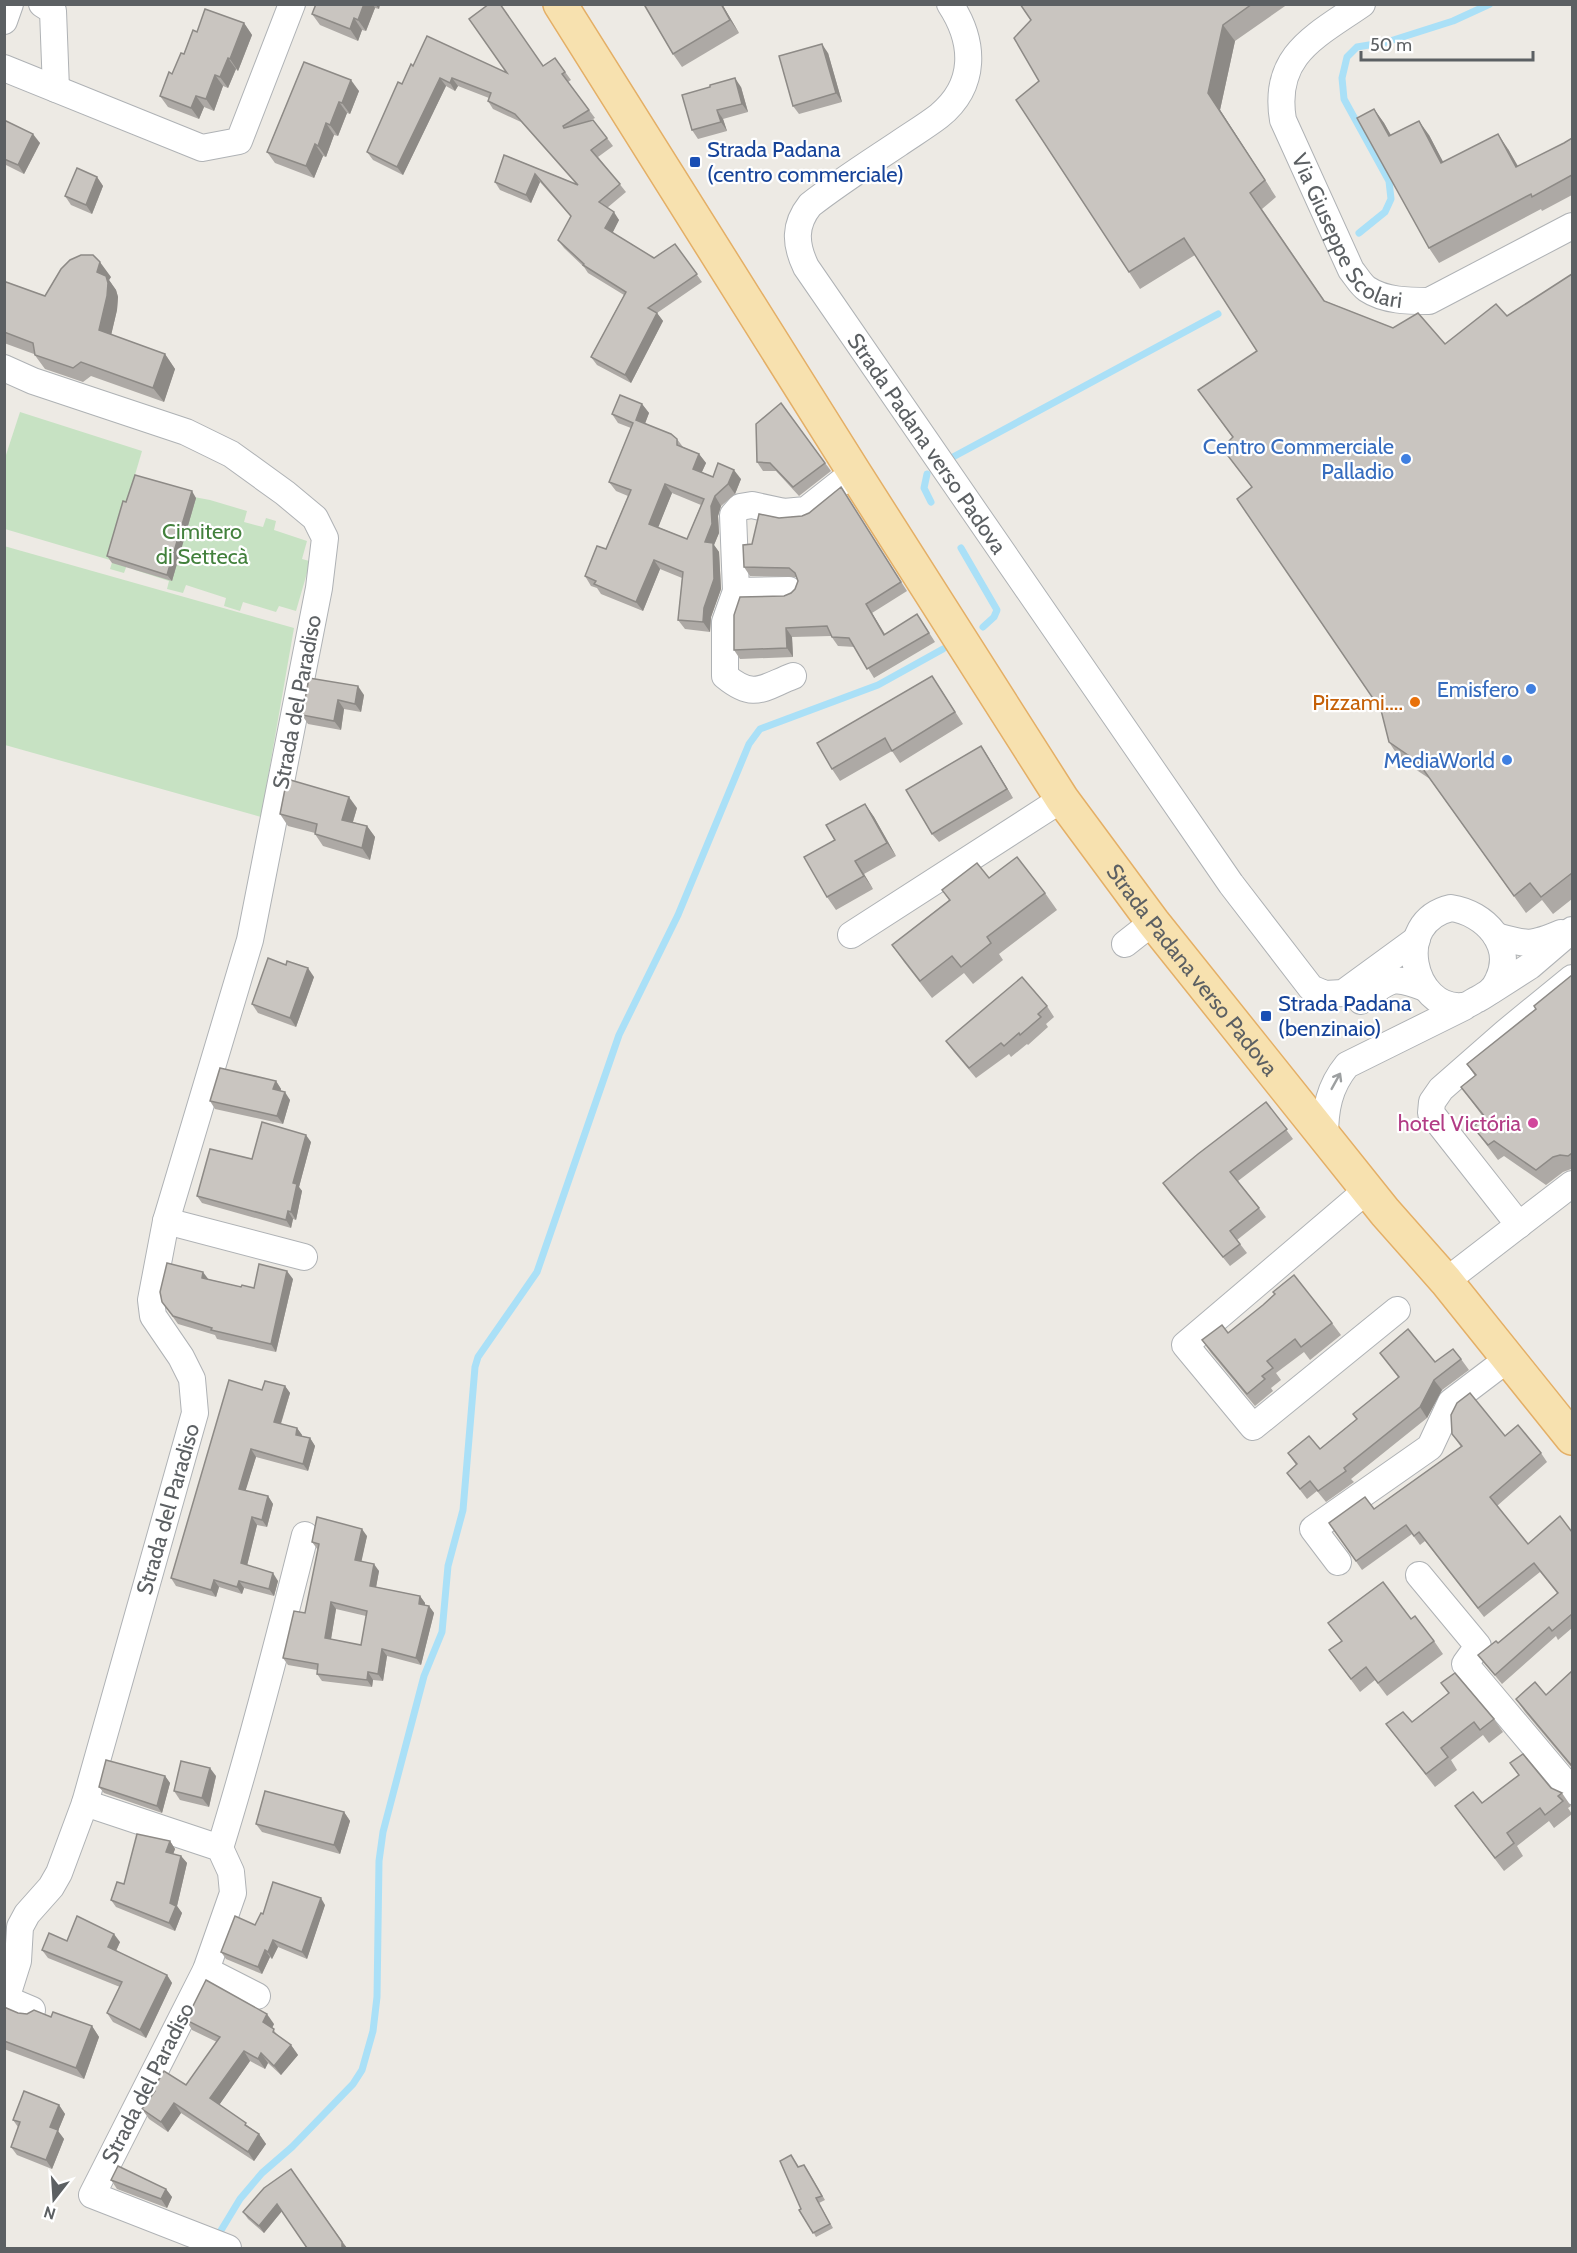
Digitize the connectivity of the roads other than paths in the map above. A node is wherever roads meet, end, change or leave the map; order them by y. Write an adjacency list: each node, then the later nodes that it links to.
1 (10, 4): 7 (street)
2 (42, 4): 9 (street)
3 (292, 4): 9 (street)
4 (560, 4): 12 (main road, Strada Padana verso Padova)
5 (950, 4): 17 (street, Strada Padana verso Padova)
6 (1362, 4): 10 (street, Via Giuseppe Scolari)
7 (4, 21)
8 (4, 68): 9 (street)
9 (56, 89)
10 (1572, 226)
11 (4, 369): 31 (street, Strada del Paradiso)
12 (854, 472): 14 (street); 16 (main road, Strada Padana verso Padova)
13 (789, 590): 14 (street)
14 (736, 591): 15 (street)
15 (793, 676)
16 (1062, 799): 18 (main road, Strada Padana verso Padova); 20 (street)
17 (1247, 908): 22 (street, Strada Padana verso Padova); 25 (street, Strada Padana verso Padova)
18 (1153, 922): 23 (street); 28 (main road, Strada Padana verso Padova)
19 (1572, 929): 21 (street); 26 (street)
20 (851, 935)
21 (1496, 936): 22 (street, Strada Padana verso Padova); 26 (street)
22 (1417, 939): 25 (street)
23 (1125, 944)
24 (1572, 978): 32 (street)
25 (1425, 988): 27 (street, Strada Padana verso Padova)
26 (1491, 992): 27 (street)
27 (1464, 1007): 28 (street, one-way to 27)
28 (1325, 1137): 30 (main road, Strada Padana verso Padova)
29 (1572, 1184): 32 (street)
30 (1367, 1190): 34 (main road, Strada Padana verso Padova); 35 (street)
31 (166, 1221): 33 (street); 42 (street, Strada del Paradiso)
32 (1520, 1225): 34 (street)
33 (304, 1257)
34 (1446, 1281): 36 (main road, Strada Padana verso Padova)
35 (1397, 1310)
36 (1509, 1358): 37 (main road, Strada Padana verso Padova); 39 (street)
37 (1572, 1438)
38 (305, 1534): 43 (street)
39 (1338, 1562)
40 (1419, 1575): 41 (street)
41 (1572, 1791)
42 (85, 1803): 43 (street); 46 (street, Strada del Paradiso)
43 (219, 1848): 44 (street, Strada del Paradiso)
44 (206, 1970): 45 (street); 47 (street, Strada del Paradiso)
45 (257, 1996)
46 (32, 2010)
47 (218, 2245)

